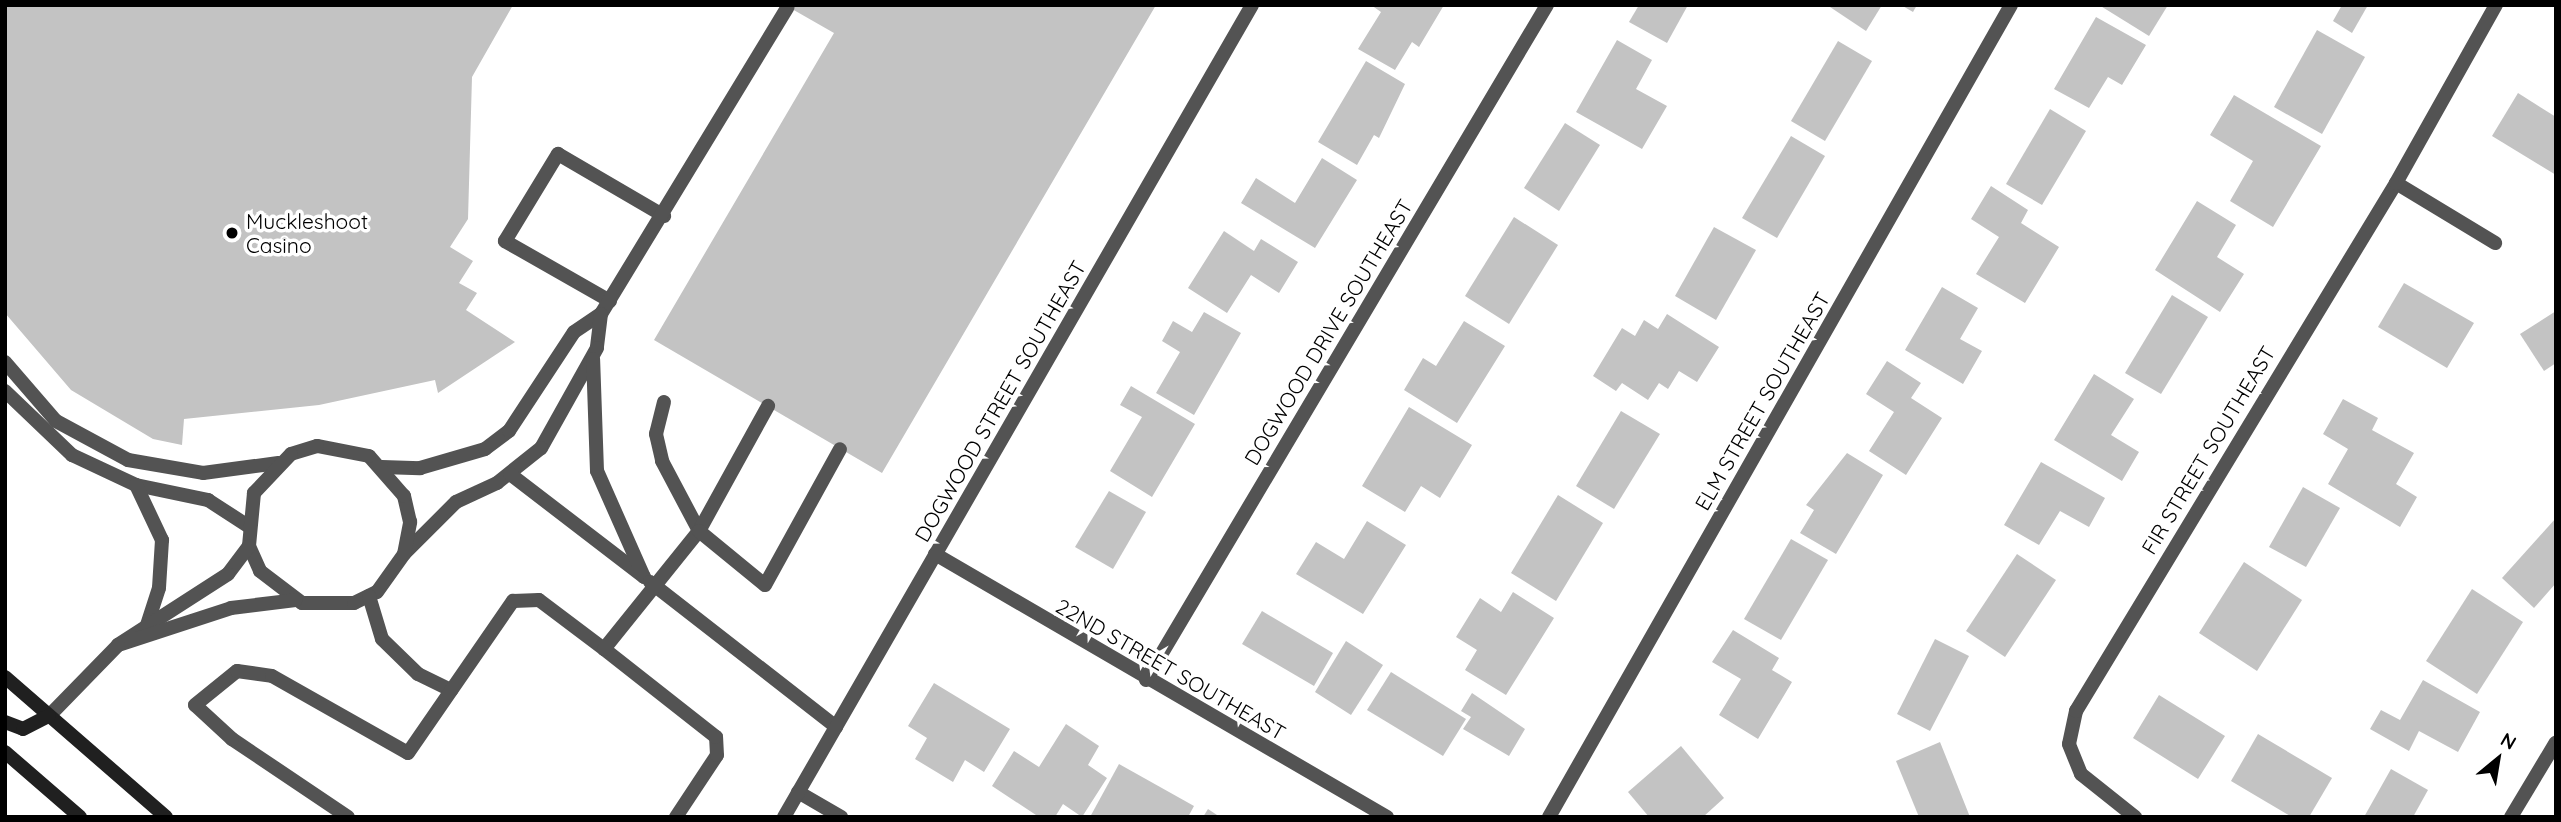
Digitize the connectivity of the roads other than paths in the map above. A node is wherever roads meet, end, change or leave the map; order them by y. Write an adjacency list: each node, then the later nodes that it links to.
1 (1252, 5): 25 (street, DOGWOOD STREET SOUTHEAST)
2 (1546, 5): 34 (street, DOGWOOD DRIVE SOUTHEAST)
3 (2011, 5): 49 (street, ELM STREET SOUTHEAST)
4 (2496, 5): 6 (street, FIR STREET SOUTHEAST)
5 (788, 7): 7 (street)
6 (2396, 183): 8 (street); 50 (street, FIR STREET SOUTHEAST)
7 (664, 216): 9 (street); 9 (street)
8 (2495, 243)
9 (610, 301): 10 (street)
10 (601, 314): 11 (street); 18 (street)
11 (593, 355): 19 (street); 26 (street)
12 (5, 362): 17 (street)
13 (5, 391): 20 (street)
14 (664, 402): 22 (street)
15 (768, 406): 22 (street)
16 (840, 449): 22 (street)
17 (280, 463): 18 (street); 21 (street)
18 (382, 467): 24 (street)
19 (510, 474): 24 (street); 26 (street)
20 (136, 485): 21 (street); 30 (street)
21 (248, 526): 23 (street)
22 (699, 531): 27 (street)
23 (249, 546): 29 (street); 30 (street)
24 (404, 554): 28 (street)
25 (936, 554): 34 (street, 22ND STREET SOUTHEAST); 38 (street, DOGWOOD STREET SOUTHEAST)
26 (644, 577): 27 (street)
27 (657, 588): 32 (street); 38 (street)
28 (369, 596): 29 (street); 35 (street)
29 (296, 600): 31 (street)
30 (147, 626): 31 (street)
31 (118, 645): 36 (street)
32 (604, 649): 35 (street); 45 (street)
33 (5, 677): 36 (main road)
34 (1146, 680): 48 (street, 22ND STREET SOUTHEAST)
35 (451, 690): 44 (street)
36 (49, 716): 37 (main road); 43 (main road)
37 (5, 722)
38 (836, 727): 41 (street, DOGWOOD STREET SOUTHEAST)
39 (2556, 742): 51 (street)
40 (5, 752): 42 (main road)
41 (798, 792): 46 (street, DOGWOOD STREET SOUTHEAST); 47 (street)
42 (80, 817)
43 (166, 817)
44 (348, 817)
45 (676, 817)
46 (784, 817)
47 (841, 817)
48 (1387, 817)
49 (1549, 817)
50 (2135, 817)
51 (2511, 817)

